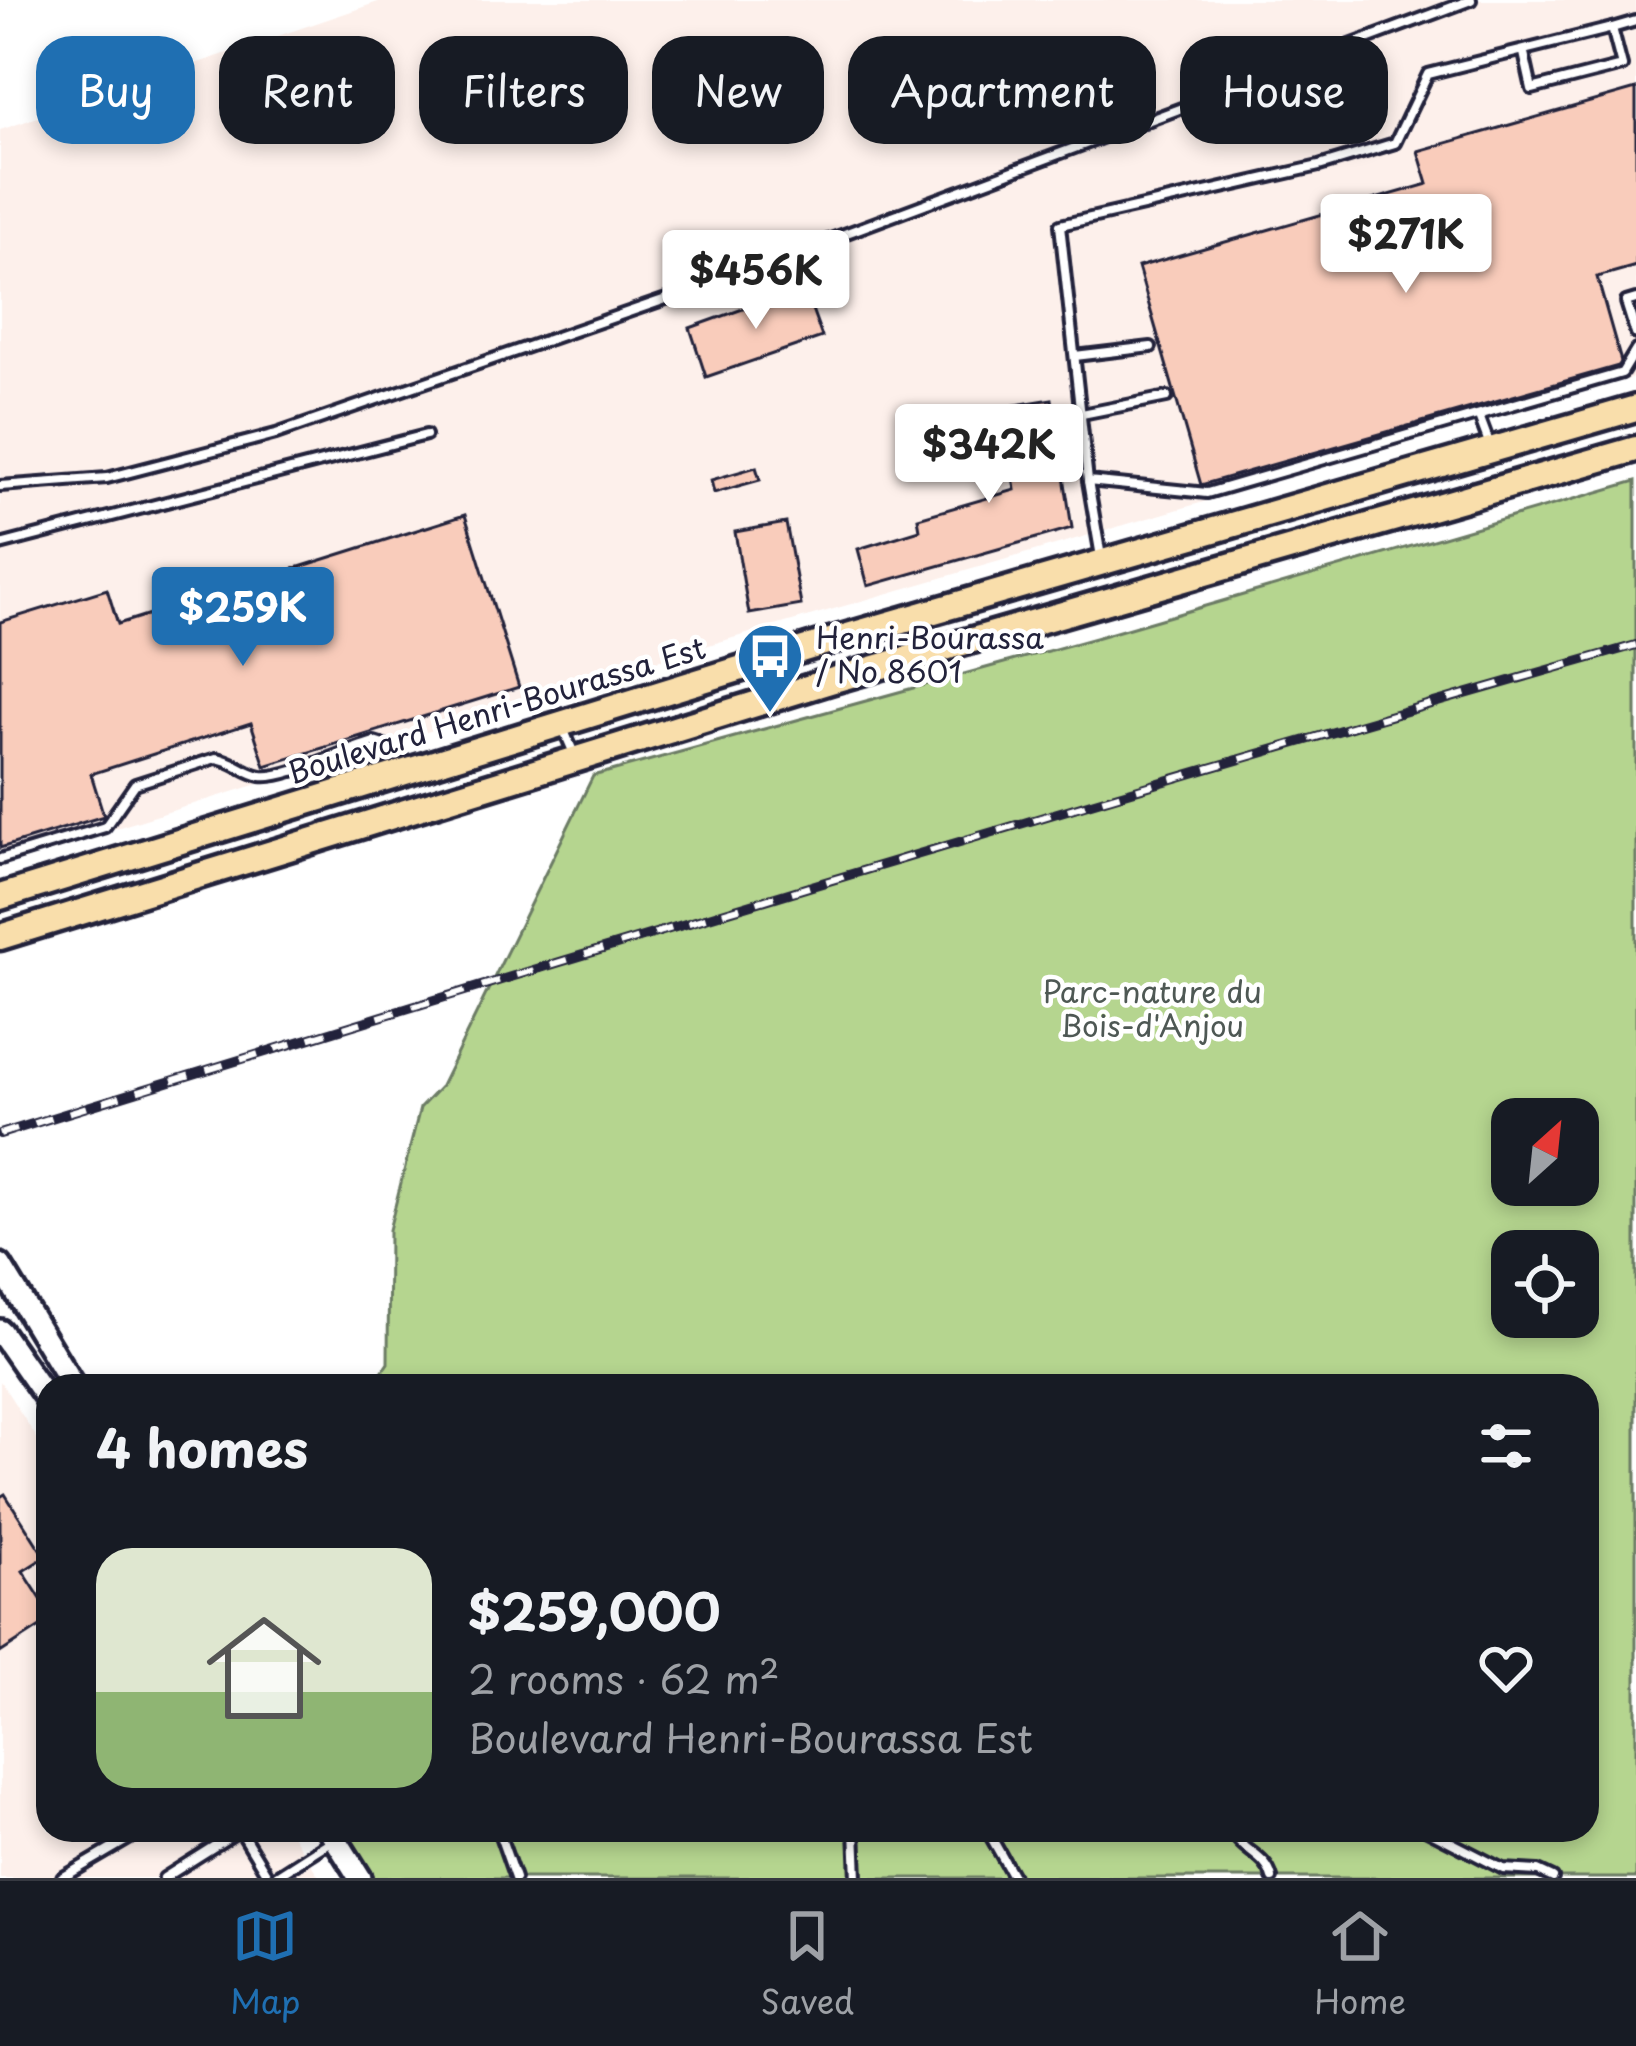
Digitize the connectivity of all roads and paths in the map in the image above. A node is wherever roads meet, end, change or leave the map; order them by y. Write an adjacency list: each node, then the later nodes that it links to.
1 (1471, 0): 18 (lane)
2 (1636, 21): 3 (lane)
3 (1612, 28): 4 (lane); 4 (lane)
4 (1524, 53): 9 (lane)
5 (1636, 299): 6 (lane)
6 (1636, 334)
7 (1151, 347): 9 (lane)
8 (1636, 350): 13 (lane)
9 (1075, 356): 12 (lane)
10 (1167, 398): 12 (lane)
11 (1636, 409): 16 (main road, Boulevard Henri-Bourassa Est)
12 (1082, 414): 17 (lane)
13 (1479, 416): 16 (lane); 17 (lane)
14 (426, 435): 19 (lane)
15 (1636, 449): 22 (main road)
16 (1492, 450): 20 (main road, Boulevard Henri-Bourassa Est)
17 (1088, 481): 20 (lane)
18 (0, 486)
19 (0, 544)
20 (1102, 562): 21 (main road, Boulevard Henri-Bourassa Est)
21 (1070, 571): 22 (lane); 23 (main road, Boulevard Henri-Bourassa Est)
22 (1084, 609): 25 (main road)
23 (560, 722): 25 (lane); 27 (main road, Boulevard Henri-Bourassa Est)
24 (390, 747): 26 (lane)
25 (576, 758): 28 (main road)
26 (0, 860)
27 (0, 897)
28 (0, 938)
29 (0, 1265): 31 (street)
30 (0, 1331): 32 (street)
31 (66, 1374)
32 (36, 1383)
33 (124, 1842): 43 (lane)
34 (221, 1842): 44 (lane)
35 (248, 1842): 45 (lane)
36 (322, 1842): 45 (lane)
37 (338, 1842): 46 (street)
38 (502, 1842): 47 (lane)
39 (856, 1842): 48 (lane)
40 (994, 1842): 49 (lane)
41 (1240, 1842): 50 (lane)
42 (1450, 1842): 51 (lane)
43 (62, 1878)
44 (164, 1878)
45 (271, 1878)
46 (360, 1878)
47 (515, 1878)
48 (857, 1878)
49 (1014, 1878)
50 (1273, 1878)
51 (1553, 1878)

